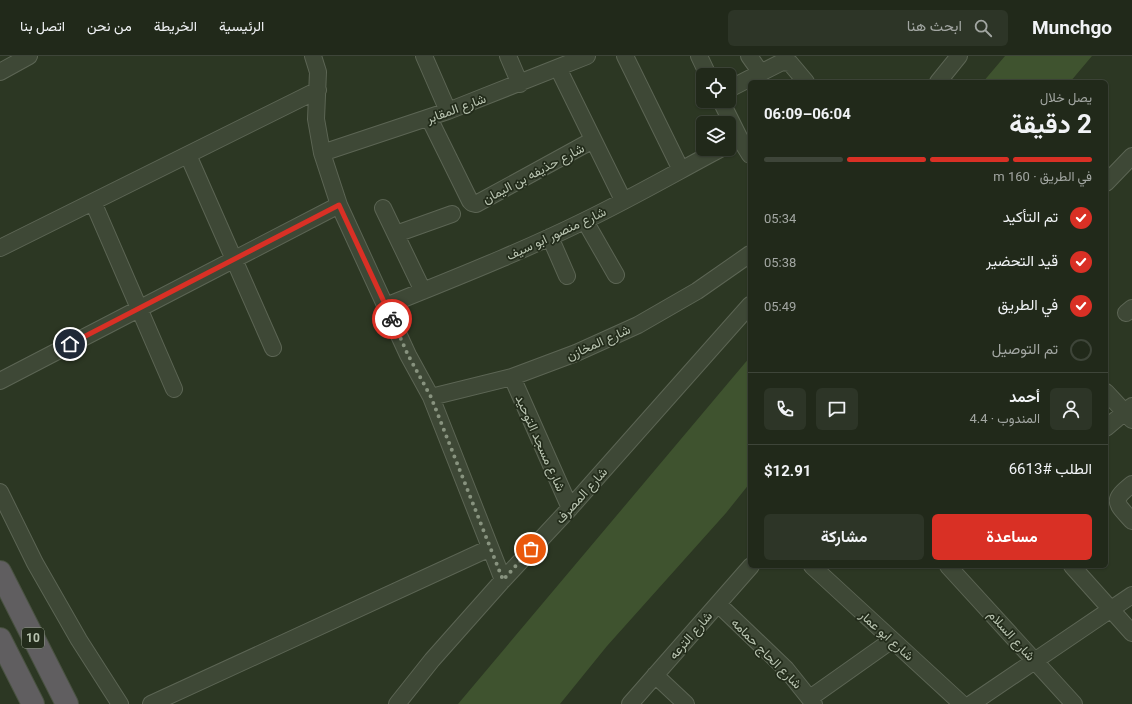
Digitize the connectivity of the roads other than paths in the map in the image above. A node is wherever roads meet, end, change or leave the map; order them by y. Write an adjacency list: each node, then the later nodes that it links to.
1 (29, 56): 12 (street)
2 (424, 56): 19 (street)
3 (508, 56): 16 (street)
4 (585, 56): 10 (street, شارع المقابر)
5 (625, 56): 28 (street)
6 (699, 56): 11 (street)
7 (749, 56): 13 (street)
8 (959, 56): 15 (street)
9 (315, 57): 18 (street)
10 (558, 68): 16 (street, شارع المقابر); 21 (street)
11 (705, 68)
12 (0, 72)
13 (761, 73): 14 (street); 17 (street)
14 (804, 80)
15 (940, 80)
16 (520, 84): 19 (street, شارع المقابر)
17 (736, 86)
18 (318, 90): 23 (street); 25 (street)
19 (448, 111): 20 (street, شارع المقابر)
20 (429, 118): 21 (street, شارع حذيفه بن اليمان); 23 (street, شارع المقابر)
21 (593, 140): 30 (street)
22 (736, 144): 24 (street)
23 (322, 153): 32 (street)
24 (748, 153)
25 (188, 155): 31 (street); 40 (street)
26 (707, 156): 28 (street, شارع منصور ابو سيف)
27 (1132, 156): 29 (street)
28 (682, 170): 30 (street, شارع منصور ابو سيف)
29 (1108, 181)
30 (623, 200): 35 (street, شارع منصور ابو سيف)
31 (93, 202): 38 (street); 46 (street)
32 (339, 205): 40 (street); 44 (street)
33 (383, 208): 36 (street)
34 (452, 214): 36 (street)
35 (585, 221): 37 (street, شارع منصور ابو سيف); 41 (street)
36 (396, 234): 43 (street)
37 (550, 237): 42 (street); 43 (street, شارع منصور ابو سيف)
38 (0, 248)
39 (748, 255): 48 (street, شارع المخازن)
40 (234, 259): 46 (street); 47 (street)
41 (616, 275)
42 (567, 276)
43 (423, 291): 44 (street, شارع منصور ابو سيف)
44 (386, 306): 52 (street)
45 (748, 307): 57 (street, شارع المصرف)
46 (139, 308): 49 (street); 50 (street)
47 (273, 348)
48 (512, 377): 52 (street, شارع المخازن); 57 (street, شارع مسجد التوحيد)
49 (0, 381)
50 (174, 389)
51 (1108, 394): 53 (street)
52 (431, 397): 59 (street)
53 (1130, 413): 54 (street)
54 (1108, 427)
55 (1132, 484): 58 (street)
56 (0, 492): 77 (street)
57 (570, 508): 65 (street, شارع المصرف)
58 (1132, 521)
59 (490, 548): 65 (street); 78 (street)
60 (749, 568): 67 (street, شارع الترعه)
61 (814, 568): 71 (street, شارع ابو عمار)
62 (950, 568): 72 (street, شارع السلام)
63 (1074, 568): 68 (street)
64 (0, 572): 76 (highway, 10)
65 (503, 580): 79 (street, شارع المصرف)
66 (1132, 595): 68 (street)
67 (718, 604): 73 (street, شارع الترعه); 74 (street, شارع الحاج حمامه)
68 (1111, 609): 69 (street); 72 (street)
69 (1132, 633)
70 (0, 639): 75 (highway)
71 (892, 640): 74 (street); 82 (street, شارع ابو عمار)
72 (1035, 661): 83 (street); 84 (street, شارع السلام)
73 (655, 675): 80 (street, شارع الترعه); 81 (street)
74 (812, 701)
75 (33, 704)
76 (67, 704)
77 (120, 704)
78 (151, 704)
79 (397, 704)
80 (630, 704)
81 (686, 704)
82 (962, 704)
83 (971, 704)
84 (1074, 704)

